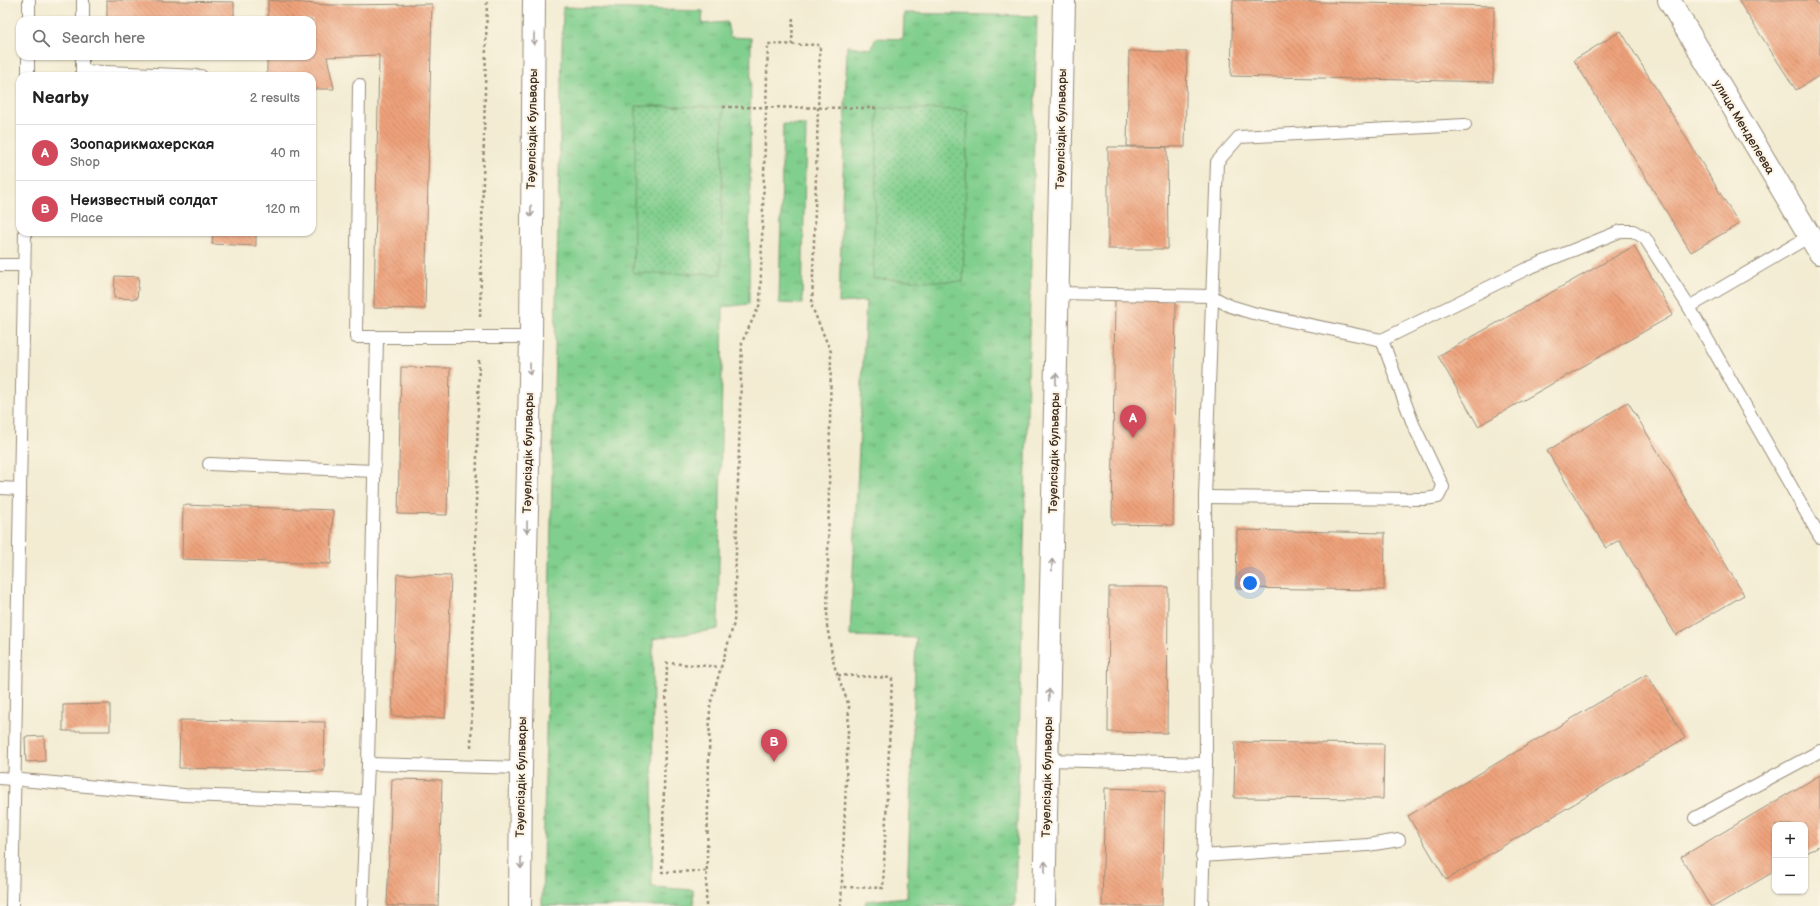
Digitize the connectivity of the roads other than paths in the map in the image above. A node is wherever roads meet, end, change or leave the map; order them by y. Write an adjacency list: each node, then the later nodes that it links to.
1 (29, 0): 6 (lane)
2 (83, 0): 7 (lane)
3 (534, 0): 21 (street, Тәуелсіздік бульвары, one-way to 21)
4 (1064, 0): 18 (street, Тәуелсіздік бульвары)
5 (1669, 0): 15 (street, улица Менделеева)
6 (29, 16)
7 (83, 16)
8 (28, 60): 10 (lane)
9 (82, 60): 11 (lane)
10 (28, 72)
11 (82, 72)
12 (358, 85): 22 (lane)
13 (1465, 125): 19 (lane)
14 (25, 236): 17 (lane)
15 (1815, 245): 20 (lane)
16 (0, 265): 17 (lane)
17 (24, 265): 27 (lane)
18 (1058, 293): 19 (lane); 31 (street, Тәуелсіздік бульвары, one-way to 18)
19 (1211, 296): 23 (lane); 28 (lane)
20 (1689, 307): 23 (lane); 29 (lane)
21 (531, 337): 22 (lane); 34 (street, Тәуелсіздік бульвары, one-way to 34)
22 (377, 338): 25 (lane)
23 (1382, 340): 28 (lane)
24 (209, 464): 25 (lane)
25 (374, 471): 32 (lane)
26 (0, 488): 27 (lane)
27 (20, 489): 36 (lane)
28 (1205, 496): 33 (lane)
29 (1820, 537)
30 (1820, 751): 38 (lane)
31 (1047, 760): 33 (lane); 44 (street, Тәуелсіздік бульвары, one-way to 31)
32 (368, 764): 34 (lane); 37 (lane)
33 (1206, 764): 40 (lane)
34 (521, 768): 43 (street, Тәуелсіздік бульвары, one-way to 43)
35 (0, 778): 36 (lane)
36 (14, 778): 37 (lane); 41 (lane)
37 (366, 802): 42 (lane)
38 (1695, 818)
39 (1399, 840): 40 (lane)
40 (1202, 856): 45 (lane)
41 (12, 906)
42 (362, 906)
43 (520, 906)
44 (1044, 906)
45 (1202, 906)

